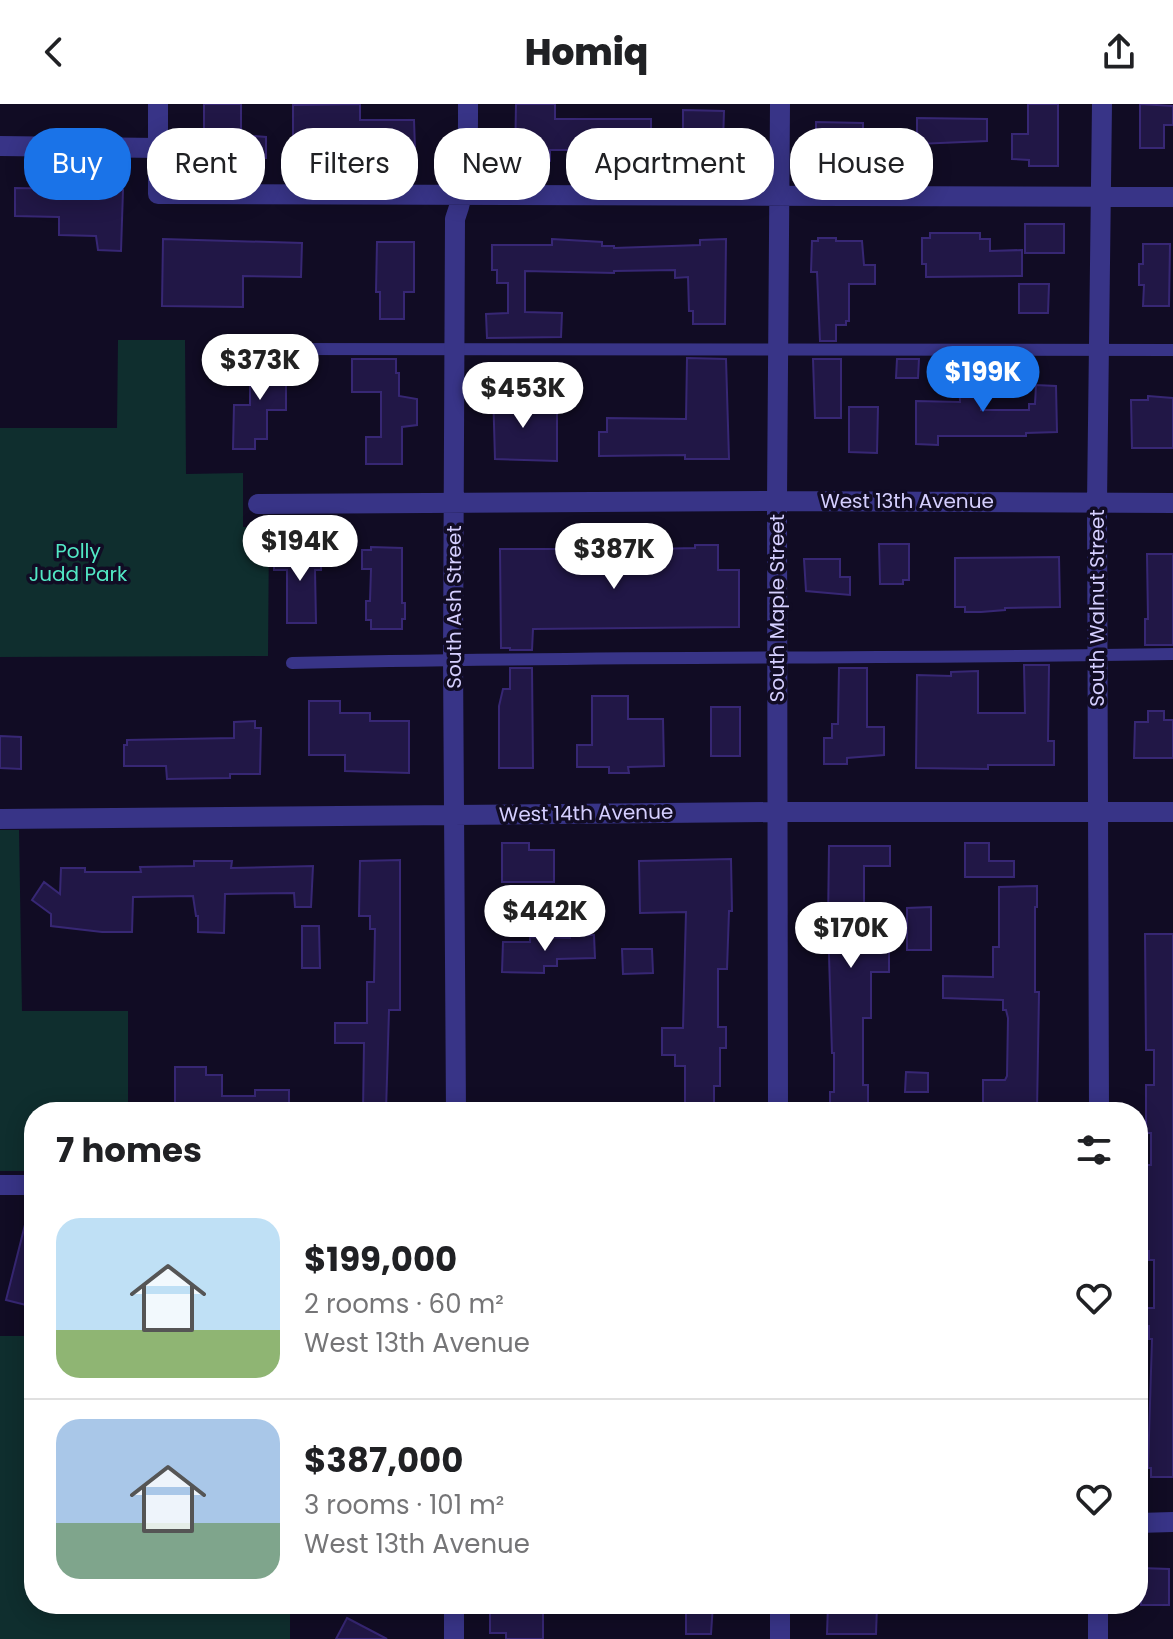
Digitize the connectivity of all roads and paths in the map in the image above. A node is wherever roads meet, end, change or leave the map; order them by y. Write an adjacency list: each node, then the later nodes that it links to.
1 (158, 104): 5 (street)
2 (468, 104): 6 (street, South Ash Street)
3 (780, 104): 12 (street, South Maple Street)
4 (1102, 104): 13 (street, South Walnut Street)
5 (158, 128)
6 (468, 128)
7 (0, 146): 8 (street)
8 (147, 148)
9 (265, 195): 10 (street)
10 (434, 196)
11 (550, 196): 12 (street)
12 (780, 196): 13 (street); 16 (street, South Maple Street)
13 (1102, 196): 14 (street); 19 (street, South Walnut Street)
14 (1173, 197)
15 (462, 200): 18 (street, South Ash Street)
16 (779, 348): 18 (lane); 19 (lane); 21 (street, South Maple Street)
17 (261, 349): 18 (lane)
18 (456, 349): 25 (street, South Ash Street)
19 (1099, 350): 20 (lane); 22 (street, South Walnut Street)
20 (1173, 350)
21 (777, 501): 22 (street, West 13th Avenue); 25 (street, West 13th Avenue); 29 (street, South Maple Street)
22 (1097, 503): 23 (street, West 13th Avenue); 27 (street, South Walnut Street)
23 (1173, 503)
24 (258, 504): 25 (street, West 13th Avenue)
25 (455, 504): 28 (street, South Ash Street)
26 (1173, 654): 27 (lane)
27 (1098, 655): 29 (lane); 32 (street, South Walnut Street)
28 (453, 659): 29 (lane); 30 (lane); 34 (street, South Ash Street)
29 (777, 660): 31 (street, South Maple Street)
30 (292, 663)
31 (777, 812): 32 (street, West 14th Avenue); 34 (street, West 14th Avenue); 37 (street, South Maple Street)
32 (1099, 812): 33 (street, West 14th Avenue); 38 (street, South Walnut Street)
33 (1173, 812)
34 (454, 815): 35 (street, West 14th Avenue); 36 (street, South Ash Street)
35 (0, 819)
36 (456, 1102)
37 (778, 1102)
38 (1099, 1102)
39 (0, 1185): 40 (street)
40 (24, 1185)
41 (1173, 1522): 42 (street)
42 (1148, 1523)
43 (454, 1614): 46 (street)
44 (780, 1614): 47 (street)
45 (1098, 1614): 48 (street)
46 (454, 1639)
47 (780, 1639)
48 (1098, 1639)

